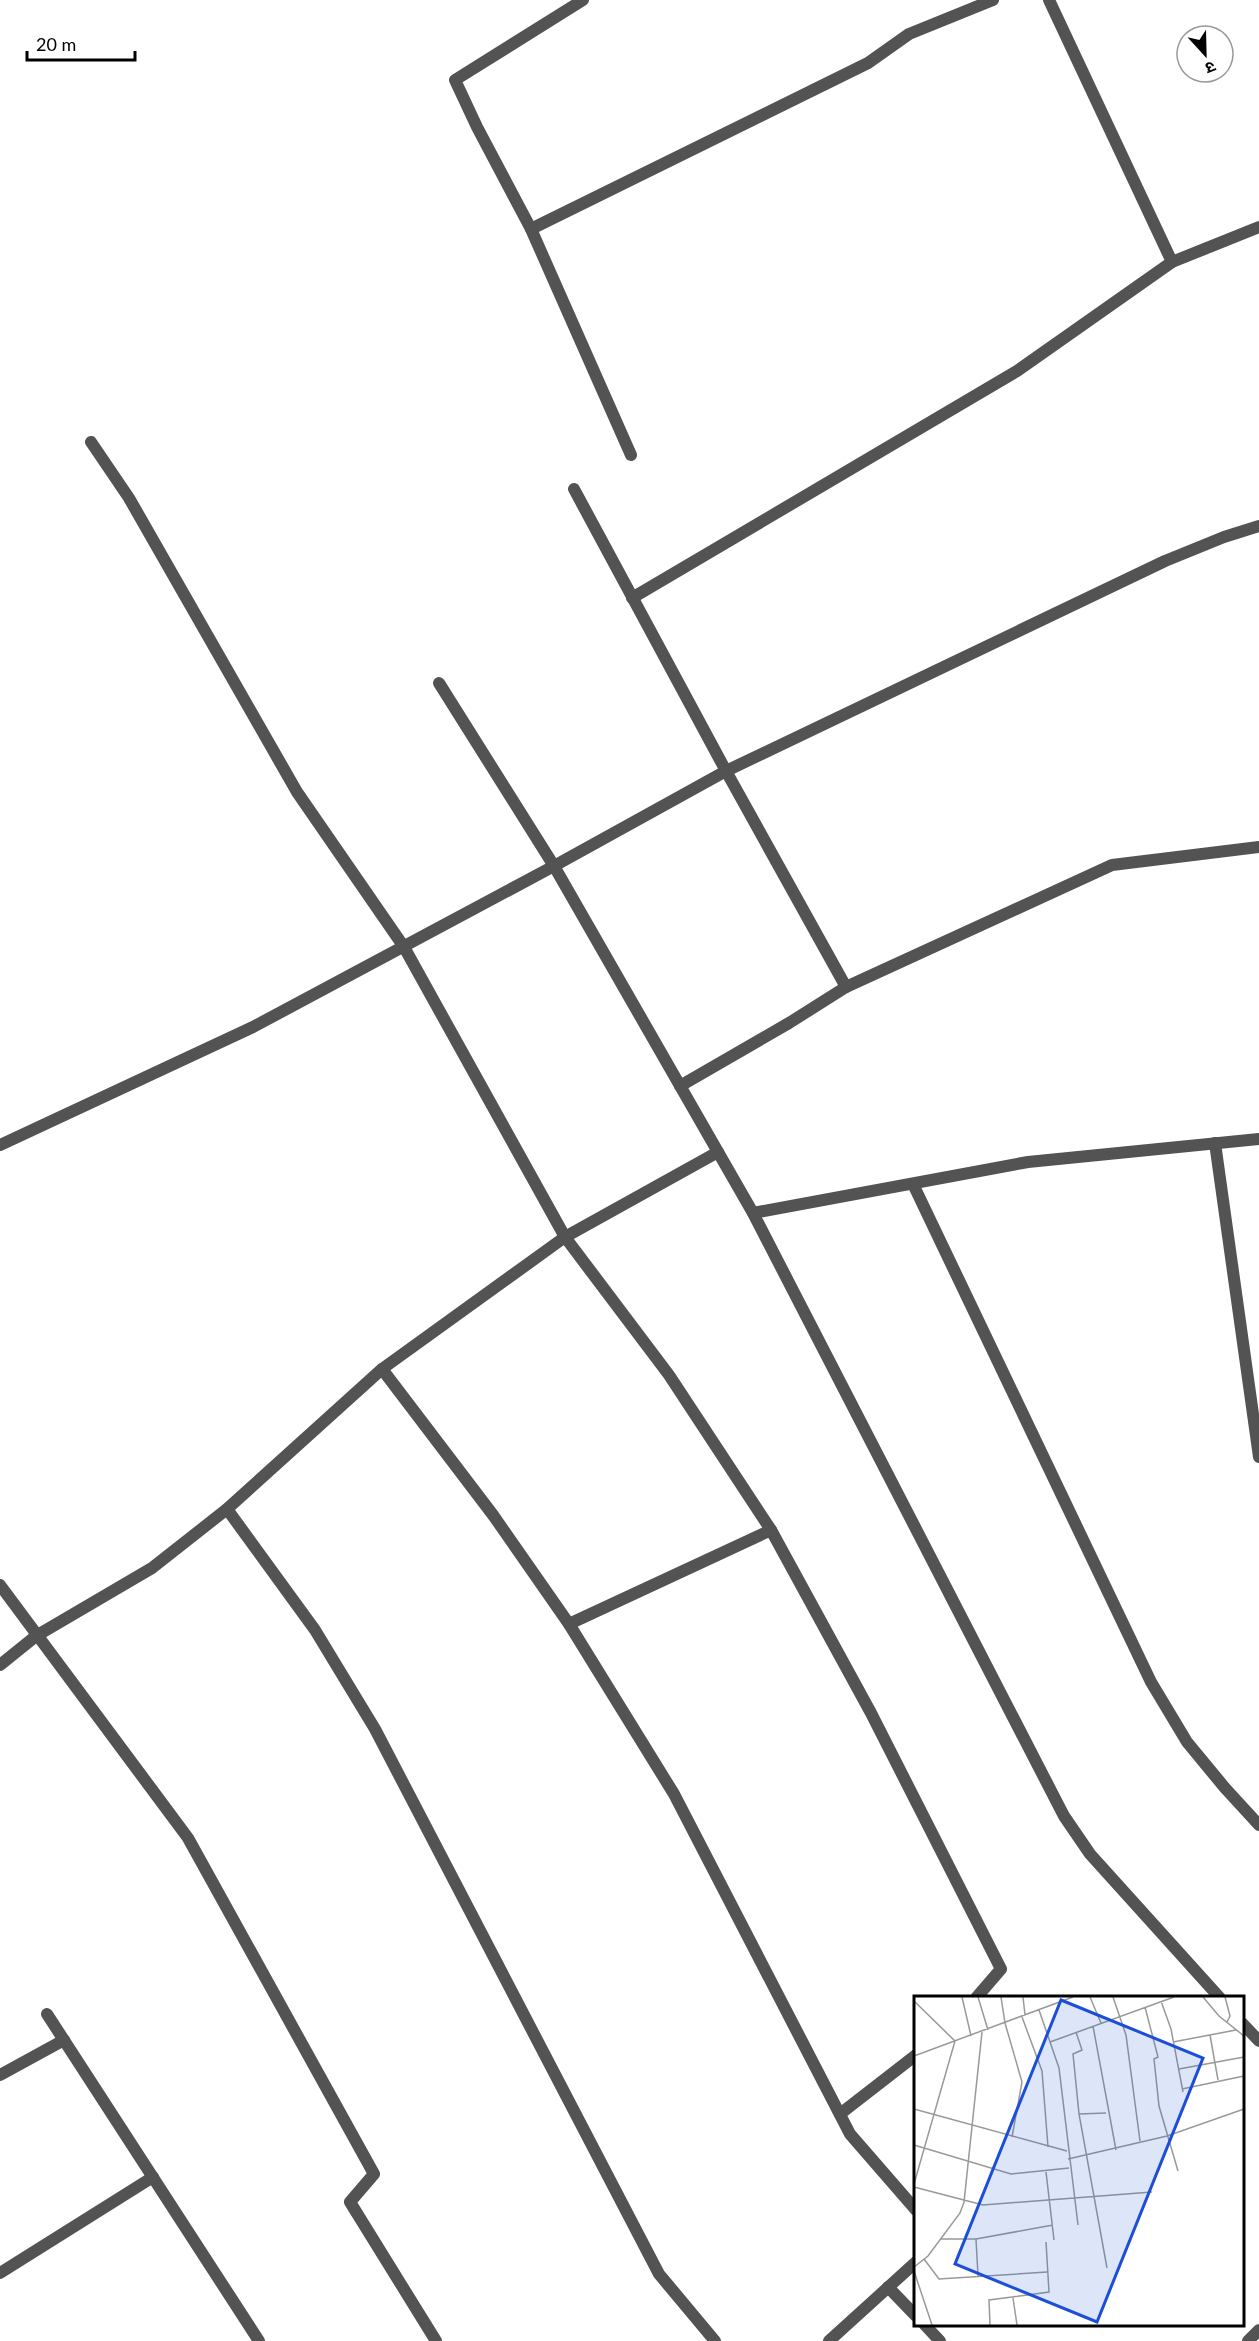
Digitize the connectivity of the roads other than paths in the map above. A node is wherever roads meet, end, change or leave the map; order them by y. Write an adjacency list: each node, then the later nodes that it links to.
1 (582, 0): 5 (street)
2 (993, 0): 5 (street)
3 (1049, 0): 6 (street)
4 (1259, 227): 6 (street)
5 (531, 229): 8 (street)
6 (1172, 262): 11 (street)
7 (91, 442): 16 (street)
8 (632, 455)
9 (574, 489): 11 (street)
10 (1259, 526): 13 (street)
11 (632, 598): 13 (street)
12 (439, 683): 15 (street)
13 (726, 771): 15 (street); 17 (street)
14 (1259, 847): 17 (street)
15 (554, 866): 16 (street); 18 (street)
16 (404, 947): 21 (street); 25 (street)
17 (846, 987): 18 (street)
18 (680, 1086): 22 (street)
19 (1259, 1139): 20 (street)
20 (1215, 1143): 23 (street); 27 (street)
21 (0, 1145)
22 (718, 1152): 24 (street); 25 (street)
23 (913, 1184): 24 (street); 34 (street)
24 (753, 1213): 35 (street)
25 (565, 1237): 26 (street); 29 (street)
26 (382, 1369): 28 (street); 31 (street)
27 (1259, 1457)
28 (227, 1509): 32 (street); 54 (street)
29 (771, 1530): 31 (street); 36 (street)
30 (0, 1585): 32 (street)
31 (569, 1623): 43 (street)
32 (36, 1636): 33 (street); 53 (street)
33 (0, 1665)
34 (1259, 1825)
35 (1214, 1995)
36 (978, 1996)
37 (47, 2014): 39 (street)
38 (1244, 2024): 40 (street)
39 (64, 2040): 42 (street); 44 (street)
40 (1259, 2041)
41 (914, 2056): 43 (street)
42 (0, 2075)
43 (840, 2114): 45 (street)
44 (153, 2177): 47 (street); 52 (street)
45 (914, 2209)
46 (914, 2263): 48 (street)
47 (0, 2273)
48 (888, 2287): 49 (street); 55 (street)
49 (914, 2315)
50 (925, 2326): 56 (street)
51 (1259, 2330): 57 (street)
52 (259, 2341)
53 (436, 2341)
54 (715, 2341)
55 (829, 2341)
56 (940, 2341)
57 (1248, 2341)

